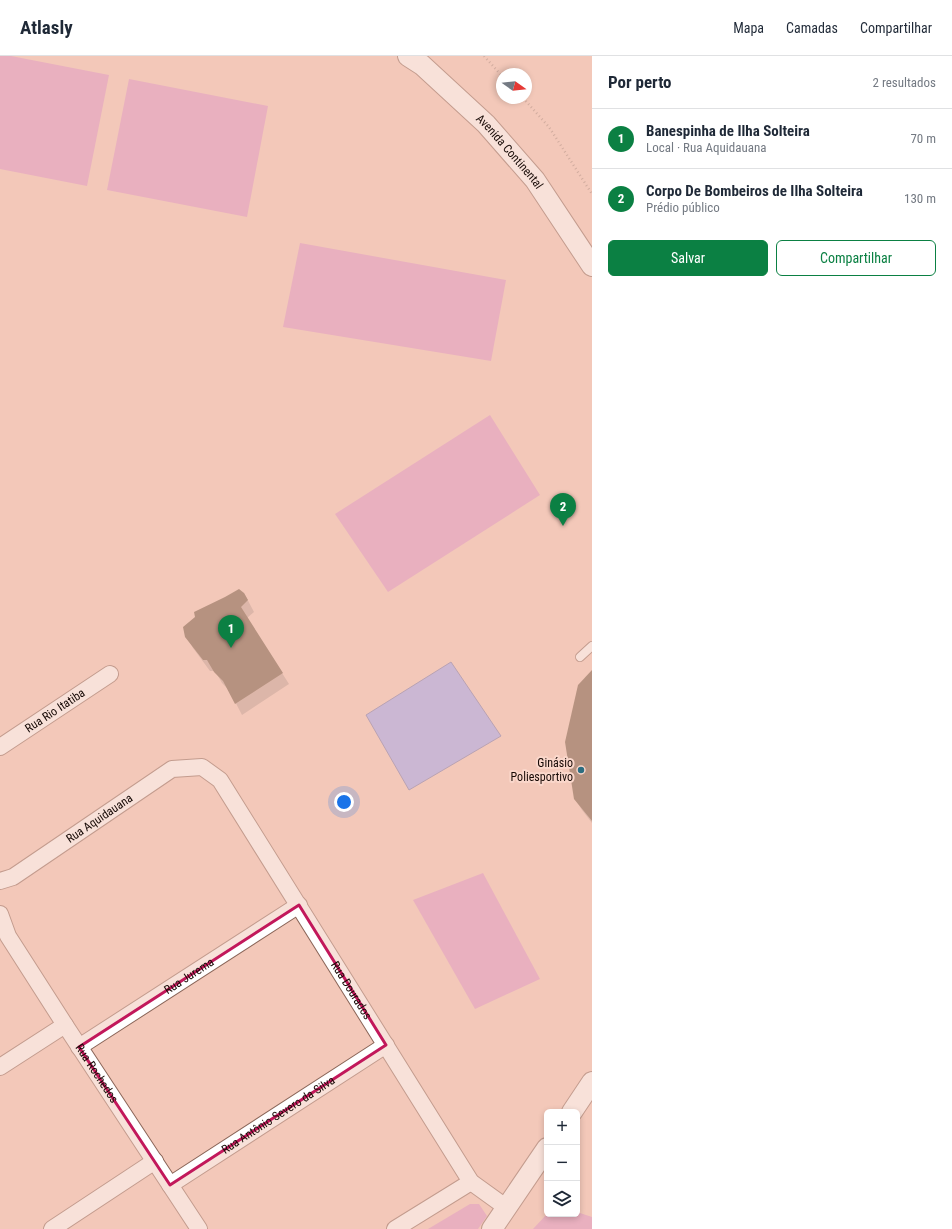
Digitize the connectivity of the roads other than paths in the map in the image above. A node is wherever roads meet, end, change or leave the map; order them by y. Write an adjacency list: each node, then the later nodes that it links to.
1 (408, 56): 2 (street, Avenida Continental)
2 (592, 266)
3 (592, 646): 4 (lane)
4 (580, 657)
5 (110, 674): 6 (street, Rua Rio Itatiba)
6 (0, 747)
7 (202, 767): 8 (street, Rua Aquidauana); 9 (street, Rua Dourados)
8 (0, 881)
9 (298, 905): 12 (street, Rua Dourados); 13 (street, Rua Jurema)
10 (0, 914): 11 (street, Rua Rochedos)
11 (65, 1025): 13 (street, Rua Rochedos); 14 (street)
12 (386, 1045): 19 (street, Rua Dourados); 20 (street, Rua Antônio Severo da Silva)
13 (80, 1047): 18 (street, Rua Rochedos)
14 (0, 1067)
15 (592, 1082): 16 (street)
16 (574, 1109)
17 (544, 1152): 21 (street)
18 (155, 1162): 20 (street, Rua Rochedos); 22 (street)
19 (471, 1182): 21 (street, Rua Dourados); 24 (street)
20 (170, 1185): 23 (street, Rua Rochedos)
21 (507, 1208): 25 (street)
22 (52, 1229)
23 (199, 1229)
24 (395, 1229)
25 (492, 1229)

